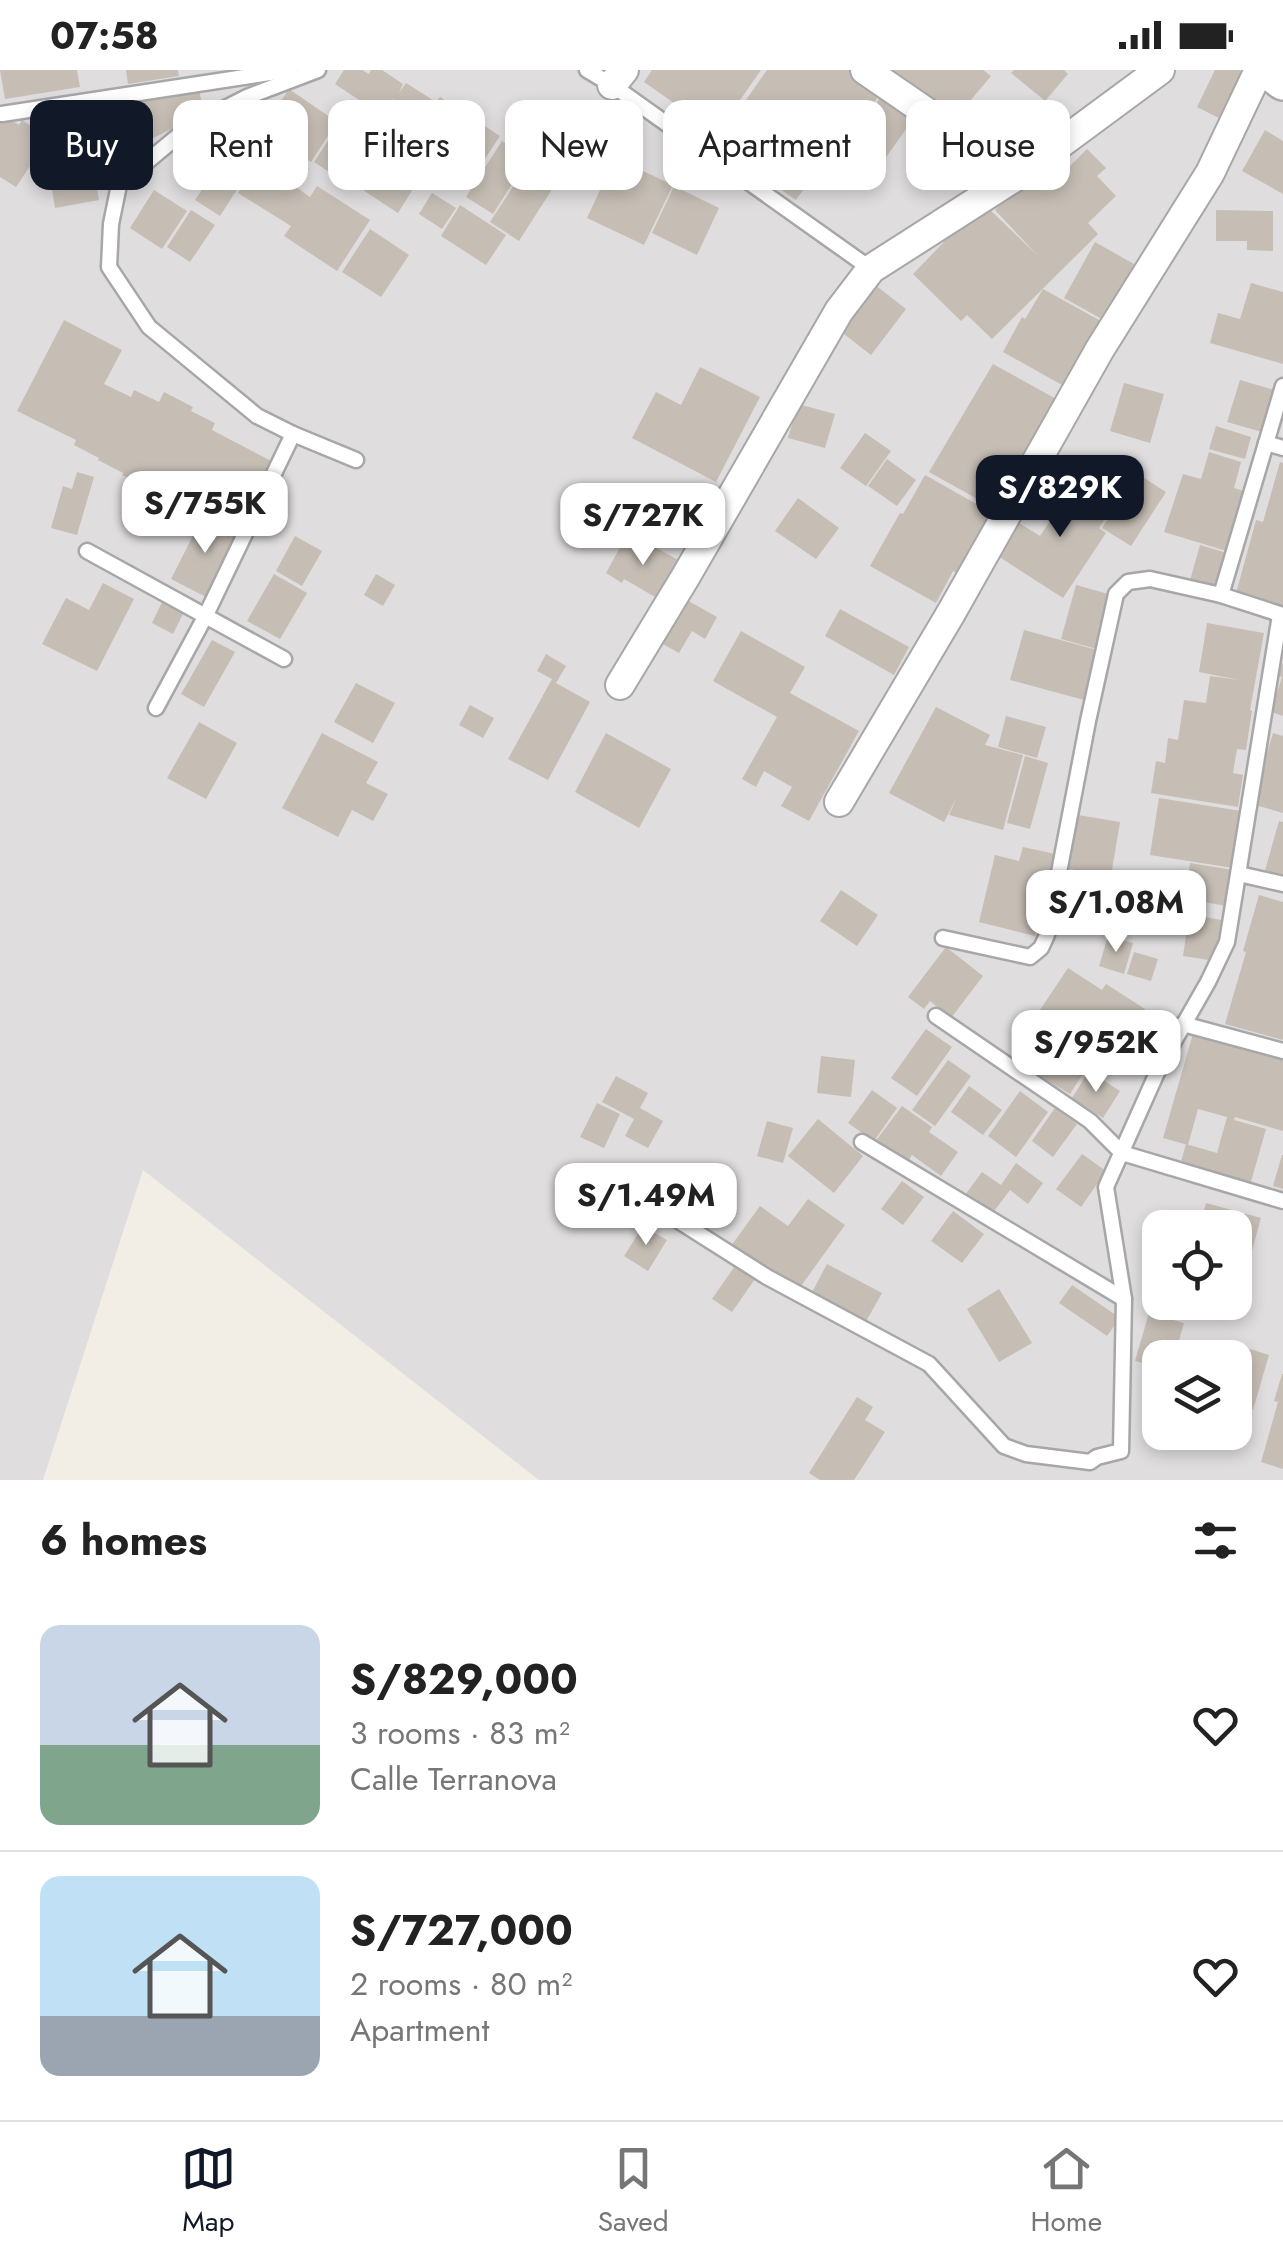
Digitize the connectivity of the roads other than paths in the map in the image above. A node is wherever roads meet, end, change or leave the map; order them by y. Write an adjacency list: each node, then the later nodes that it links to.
1 (290, 70): 11 (lane)
2 (318, 70): 16 (lane)
3 (587, 70): 8 (lane)
4 (866, 70): 10 (street)
5 (1160, 70): 12 (street)
6 (1259, 70): 27 (street)
7 (1267, 70): 9 (street)
8 (618, 77): 14 (lane)
9 (1283, 82)
10 (909, 100)
11 (2, 114)
12 (1070, 137)
13 (995, 190): 14 (street)
14 (871, 270): 25 (street)
15 (1283, 386): 17 (lane)
16 (293, 434): 19 (lane); 23 (lane)
17 (1266, 443): 18 (lane); 21 (lane)
18 (1283, 448)
19 (356, 460)
20 (87, 551): 23 (lane)
21 (1222, 595): 22 (lane); 30 (lane)
22 (1282, 615): 28 (lane)
23 (204, 617): 24 (lane); 26 (lane)
24 (284, 658)
25 (620, 685)
26 (156, 708)
27 (838, 802)
28 (1239, 874): 29 (lane); 32 (lane)
29 (1283, 884)
30 (943, 938)
31 (936, 1016): 35 (lane)
32 (1183, 1024): 33 (lane); 35 (lane)
33 (1283, 1050)
34 (862, 1142): 38 (lane)
35 (1122, 1154): 36 (lane); 38 (lane)
36 (1283, 1201)
37 (652, 1204): 38 (lane)
38 (1124, 1298)

